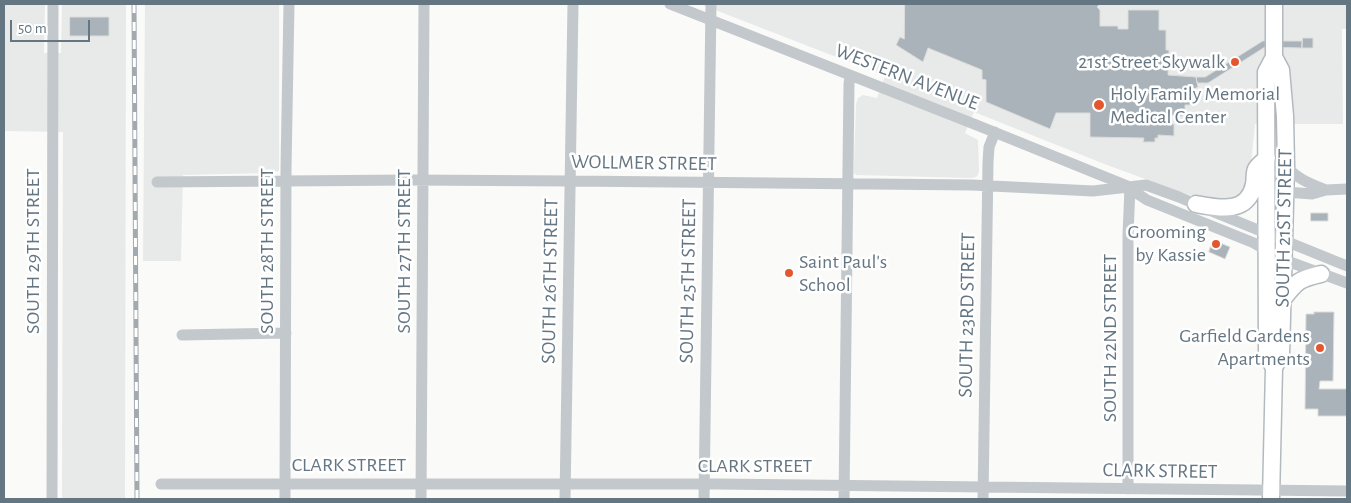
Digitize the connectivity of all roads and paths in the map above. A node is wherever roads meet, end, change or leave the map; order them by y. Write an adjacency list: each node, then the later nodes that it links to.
1 (53, 4): 47 (street, SOUTH 29TH STREET)
2 (289, 4): 15 (street, SOUTH 28TH STREET)
3 (424, 4): 14 (street, SOUTH 27TH STREET)
4 (573, 4): 16 (street, SOUTH 26TH STREET)
5 (670, 4): 8 (street, WESTERN AVENUE)
6 (711, 4): 8 (street, SOUTH 25TH STREET)
7 (1274, 4): 9 (main road, SOUTH 21ST STREET)
8 (711, 20): 10 (street, WESTERN AVENUE); 18 (street, SOUTH 25TH STREET)
9 (1274, 58): 12 (main road, SOUTH 21ST STREET); 13 (main road, SOUTH 21ST STREET)
10 (850, 76): 11 (street, WESTERN AVENUE); 19 (street)
11 (995, 132): 20 (street, SOUTH 23RD STREET); 21 (street, WESTERN AVENUE)
12 (1267, 165): 24 (main road); 25 (main road); 26 (main road, SOUTH 21ST STREET)
13 (1286, 166): 23 (street); 24 (main road, SOUTH 21ST STREET)
14 (423, 180): 15 (street, WOLLMER STREET); 16 (street, WOLLMER STREET); 39 (street, SOUTH 27TH STREET)
15 (286, 181): 17 (street, WOLLMER STREET); 34 (street, SOUTH 28TH STREET)
16 (571, 181): 18 (street, WOLLMER STREET); 40 (street, SOUTH 26TH STREET)
17 (157, 182)
18 (708, 182): 19 (street, WOLLMER STREET); 41 (street, SOUTH 25TH STREET)
19 (848, 184): 20 (street, WOLLMER STREET); 42 (street)
20 (988, 186): 21 (street, WOLLMER STREET); 45 (street, SOUTH 23RD STREET)
21 (1130, 187): 25 (street, WESTERN AVENUE); 28 (street, WESTERN AVENUE); 43 (street, SOUTH 22ND STREET)
22 (1347, 189): 23 (street)
23 (1326, 190): 24 (street)
24 (1286, 192): 27 (main road, SOUTH 21ST STREET)
25 (1196, 204): 26 (street, WESTERN AVENUE)
26 (1267, 234): 27 (street, WESTERN AVENUE); 28 (main road, SOUTH 21ST STREET)
27 (1285, 241): 29 (main road, SOUTH 21ST STREET); 30 (street, WESTERN AVENUE)
28 (1267, 251): 29 (street, WESTERN AVENUE); 36 (main road, SOUTH 21ST STREET)
29 (1284, 260): 31 (street, WESTERN AVENUE); 33 (main road, SOUTH 21ST STREET)
30 (1347, 266)
31 (1321, 274): 32 (street, WESTERN AVENUE); 33 (main road)
32 (1347, 283)
33 (1283, 299): 36 (main road, SOUTH 21ST STREET)
34 (286, 333): 35 (street); 38 (street, SOUTH 28TH STREET)
35 (182, 335)
36 (1274, 368): 46 (main road, SOUTH 21ST STREET)
37 (162, 484): 38 (street, CLARK STREET)
38 (285, 484): 39 (street, CLARK STREET); 48 (street, SOUTH 28TH STREET)
39 (421, 484): 40 (street, CLARK STREET); 49 (street, SOUTH 27TH STREET)
40 (565, 484): 41 (street, CLARK STREET); 50 (street, SOUTH 26TH STREET)
41 (704, 484): 42 (street, CLARK STREET); 51 (street, SOUTH 25TH STREET)
42 (845, 485): 45 (street, CLARK STREET); 52 (street)
43 (1128, 489): 45 (street, CLARK STREET); 46 (street, CLARK STREET)
44 (1347, 491): 46 (street, CLARK STREET)
45 (983, 493)
46 (1271, 495)
47 (52, 499)
48 (285, 499)
49 (421, 499)
50 (565, 499)
51 (704, 499)
52 (844, 499)

